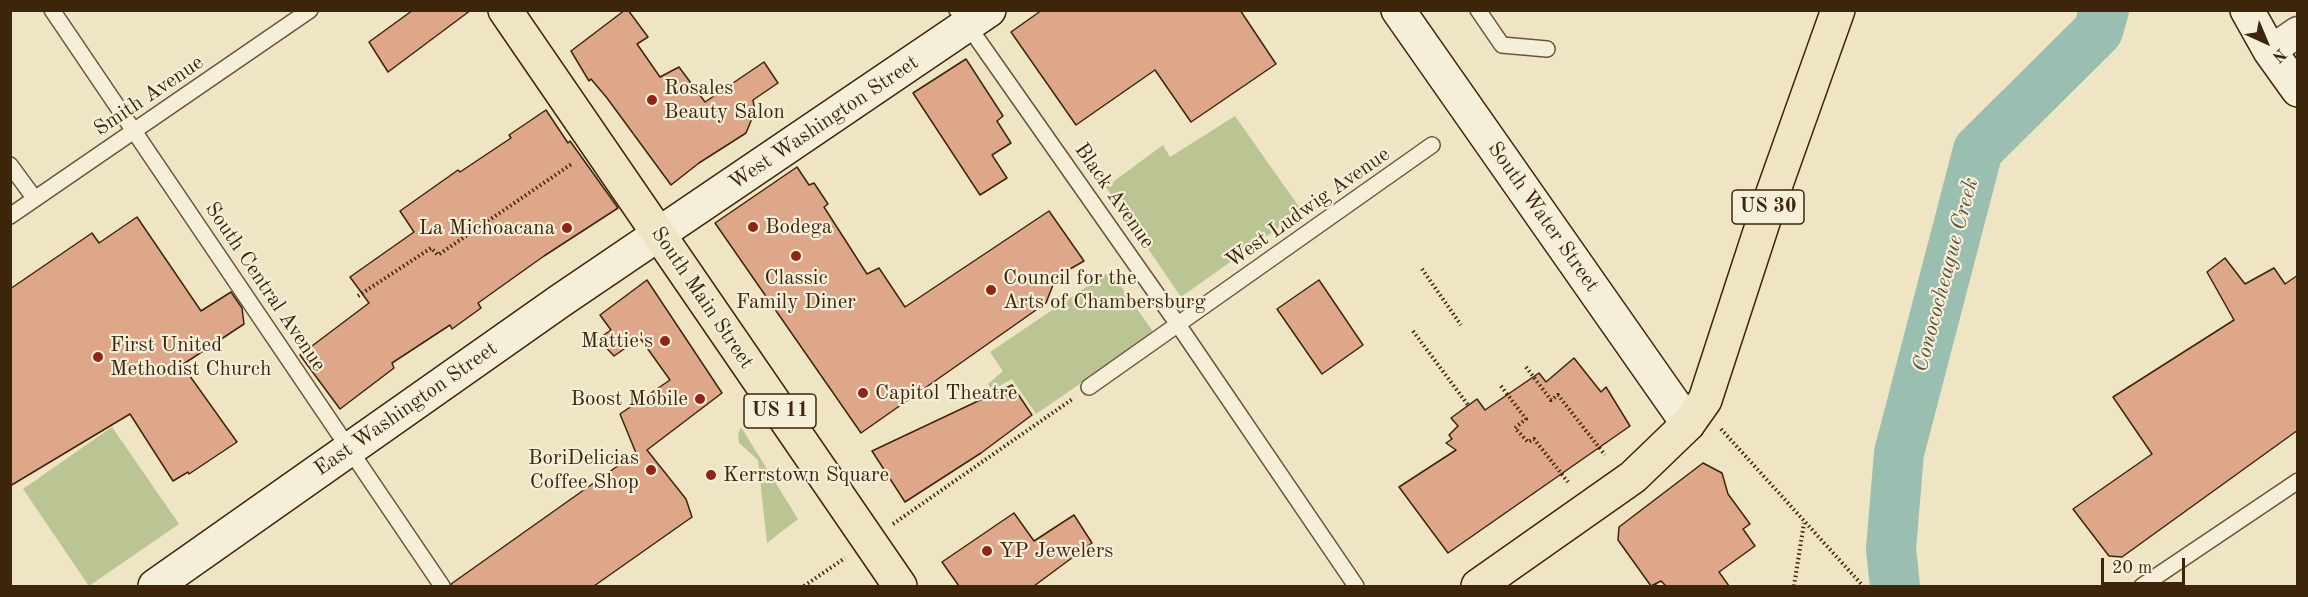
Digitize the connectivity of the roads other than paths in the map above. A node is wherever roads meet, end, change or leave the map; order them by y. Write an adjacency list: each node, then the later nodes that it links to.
1 (52, 10): 13 (lane, South Central Avenue)
2 (310, 10): 13 (lane, Smith Avenue)
3 (505, 10): 18 (main road, South Main Street / US 11)
4 (1398, 10): 21 (street, South Water Street)
5 (1478, 10): 10 (lane)
6 (1838, 10): 21 (main road, US 30)
7 (2247, 10): 11 (street)
8 (971, 16): 18 (street, West Washington Street); 19 (lane, Black Avenue)
9 (2298, 32): 11 (street)
10 (1546, 49)
11 (2270, 51): 12 (street)
12 (2298, 90)
13 (135, 131): 16 (lane, Smith Avenue); 22 (lane, South Central Avenue)
14 (1432, 145): 19 (lane, West Ludwig Avenue)
15 (10, 165): 16 (lane)
16 (35, 199): 17 (lane, Smith Avenue)
17 (10, 216)
18 (659, 235): 22 (street, East Washington Street); 26 (main road, South Main Street / US 11)
19 (1179, 326): 20 (lane, West Ludwig Avenue); 27 (lane, Black Avenue)
20 (1089, 387)
21 (1703, 425): 28 (main road, US 30)
22 (349, 450): 24 (street, East Washington Street); 25 (lane, South Central Avenue)
23 (2298, 481): 29 (lane)
24 (155, 586)
25 (442, 586)
26 (900, 586)
27 (1356, 586)
28 (1478, 586)
29 (2142, 586)

